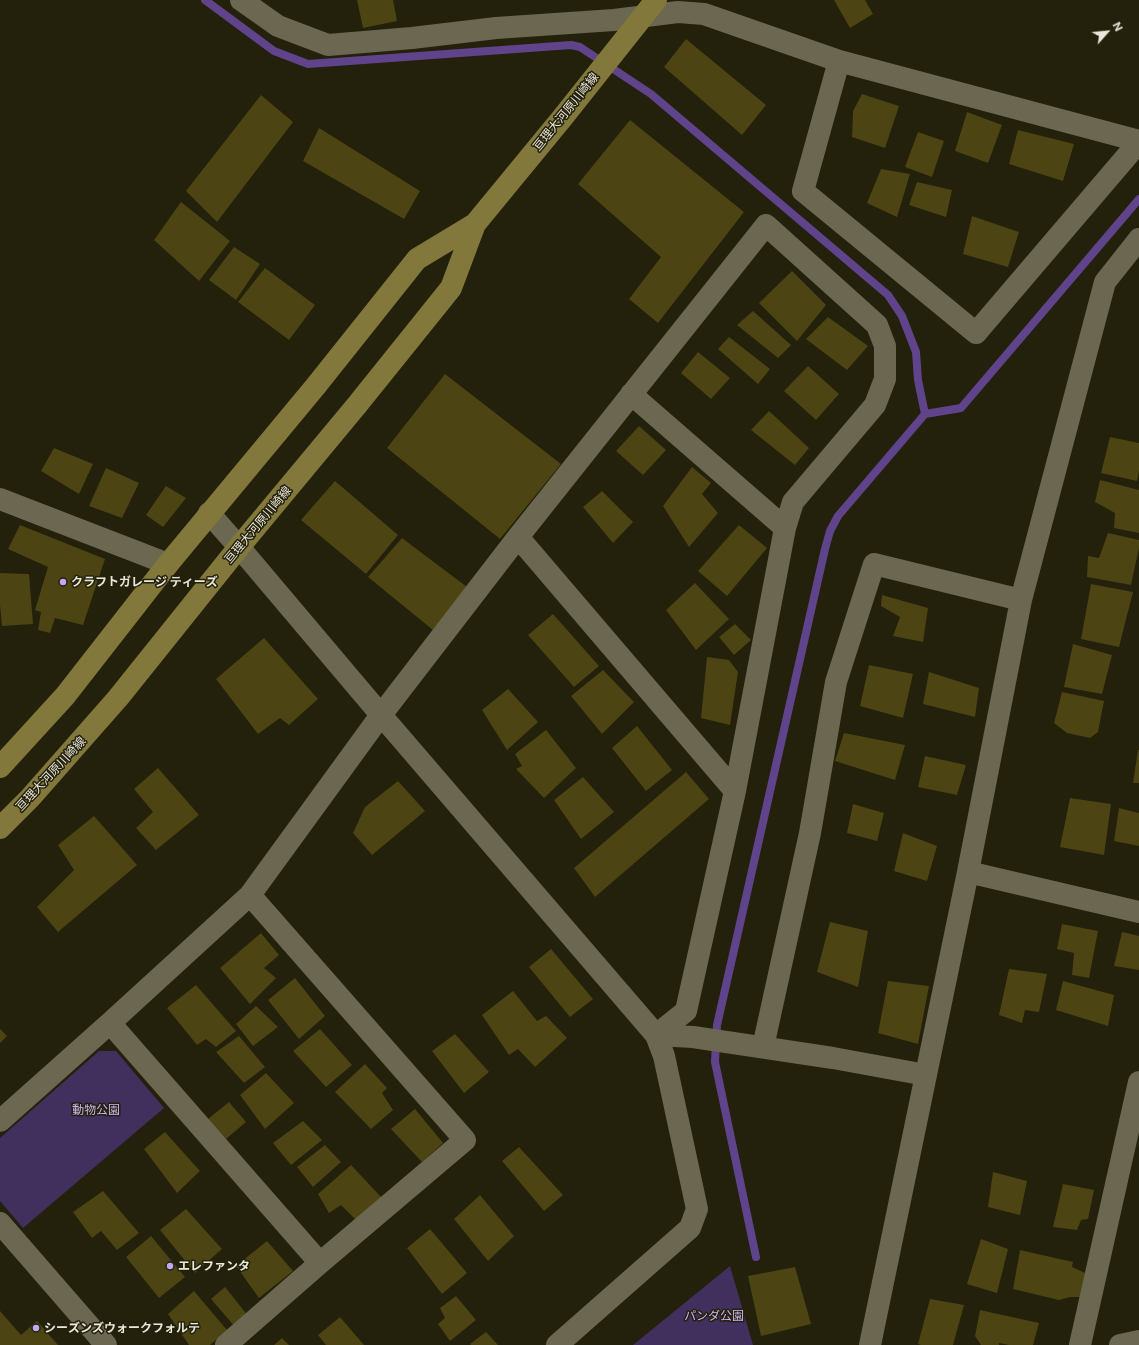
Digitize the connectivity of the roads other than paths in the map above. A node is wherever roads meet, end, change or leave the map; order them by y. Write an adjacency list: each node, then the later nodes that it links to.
1 (241, 0): 3 (street)
2 (656, 0): 3 (main road, 亘理大河原川崎線)
3 (642, 18): 4 (street); 6 (main road, 亘理大河原川崎線)
4 (838, 61): 5 (street); 5 (street)
5 (1139, 142)
6 (475, 224): 10 (main road, 亘理大河原川崎線); 13 (main road, 亘理大河原川崎線)
7 (1139, 239): 15 (street)
8 (631, 394): 11 (street); 11 (street); 12 (street)
9 (0, 499): 14 (street)
10 (209, 513): 13 (street); 14 (main road, 亘理大河原川崎線)
11 (785, 528): 18 (street)
12 (518, 537): 16 (street); 18 (street)
13 (239, 546): 16 (street); 19 (main road, 亘理大河原川崎線)
14 (168, 564): 17 (main road, 亘理大河原川崎線)
15 (1021, 600): 20 (street); 25 (street)
16 (381, 715): 21 (street); 24 (street)
17 (0, 767)
18 (736, 790): 24 (street)
19 (0, 828)
20 (968, 872): 22 (street); 26 (street)
21 (250, 895): 23 (street); 30 (street)
22 (1139, 912)
23 (110, 1024): 28 (street); 30 (street)
24 (656, 1035): 25 (street); 34 (street)
25 (763, 1047): 26 (street)
26 (926, 1075): 35 (street)
27 (1139, 1082): 36 (street)
28 (0, 1121)
29 (0, 1223): 32 (street)
30 (320, 1263): 33 (street)
31 (1139, 1341): 37 (street)
32 (106, 1345)
33 (226, 1345)
34 (557, 1345)
35 (870, 1345)
36 (1080, 1345)
37 (1120, 1345)

